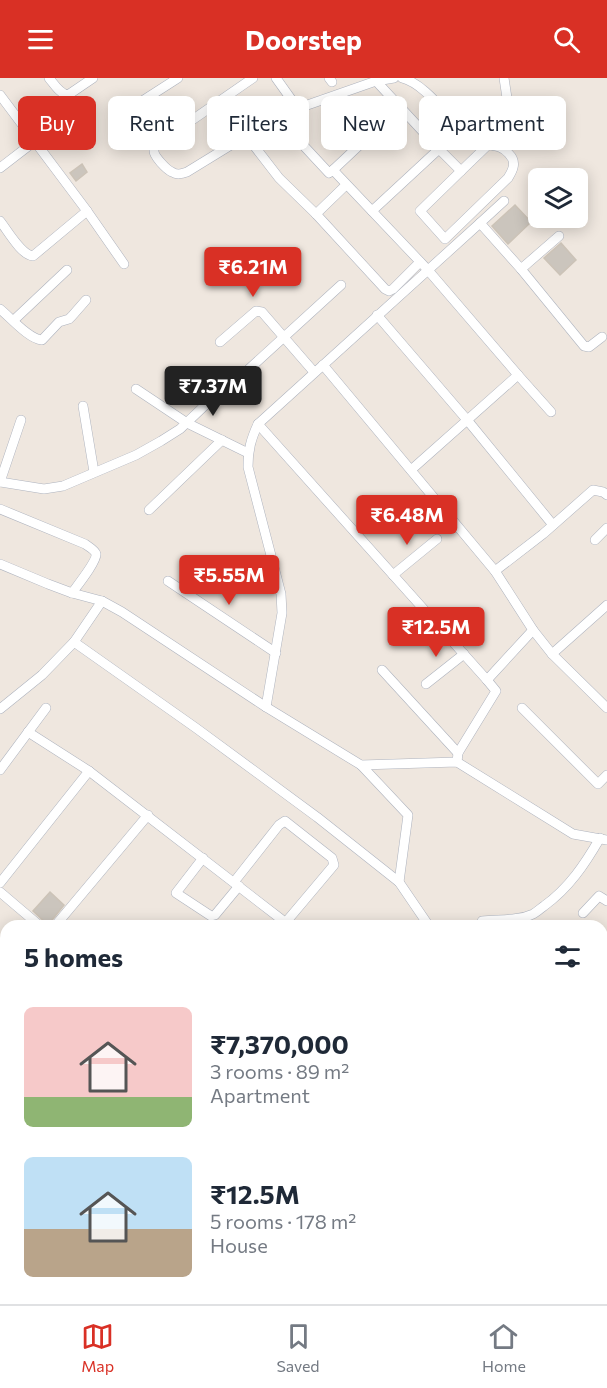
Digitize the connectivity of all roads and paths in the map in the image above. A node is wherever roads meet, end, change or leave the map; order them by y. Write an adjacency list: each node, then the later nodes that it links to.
1 (49, 78): 2 (street)
2 (93, 78)
3 (178, 78): 11 (street)
4 (253, 78): 12 (street)
5 (276, 78): 13 (street)
6 (394, 78): 9 (street)
7 (402, 78): 15 (street)
8 (504, 78): 16 (street)
9 (376, 81): 14 (street); 17 (street)
10 (0, 95): 20 (street)
11 (150, 96)
12 (227, 96)
13 (289, 96)
14 (390, 96)
15 (429, 96)
16 (507, 96)
17 (309, 104)
18 (207, 110): 24 (street)
19 (407, 114): 21 (street)
20 (18, 119)
21 (419, 127)
22 (23, 150): 32 (street)
23 (42, 150): 37 (street)
24 (223, 150)
25 (257, 150): 39 (street)
26 (308, 150): 33 (street)
27 (354, 150): 33 (street)
28 (439, 150): 38 (street)
29 (441, 150): 34 (street)
30 (483, 150): 34 (street)
31 (505, 150): 34 (street)
32 (0, 168)
33 (333, 170): 35 (street)
34 (461, 171)
35 (346, 185): 38 (street); 39 (street)
36 (504, 201): 41 (street)
37 (87, 211): 40 (street); 43 (street)
38 (372, 212): 44 (street)
39 (316, 214): 44 (street)
40 (0, 221)
41 (480, 223): 44 (street); 45 (street)
42 (559, 236): 45 (street)
43 (124, 264)
44 (424, 266): 50 (street); 57 (street)
45 (521, 269): 53 (street)
46 (67, 270): 51 (street)
47 (341, 285): 52 (street)
48 (86, 300): 51 (street)
49 (0, 309): 51 (street)
50 (377, 315): 55 (street); 64 (street)
51 (14, 320)
52 (284, 337): 54 (street); 56 (street); 58 (street)
53 (602, 337)
54 (220, 342)
55 (323, 365): 56 (street); 69 (street)
56 (314, 372): 66 (street)
57 (518, 375): 62 (street); 64 (street)
58 (238, 379)
59 (136, 389): 65 (street)
60 (220, 391): 65 (street)
61 (83, 406): 70 (street)
62 (551, 412)
63 (21, 420): 71 (street)
64 (468, 421): 69 (street); 75 (street)
65 (187, 423): 67 (street); 70 (street)
66 (258, 424): 68 (street); 81 (street)
67 (222, 440): 68 (street); 74 (street)
68 (248, 453): 88 (street)
69 (411, 470): 80 (street)
70 (94, 472): 71 (street)
71 (0, 482)
72 (607, 495): 75 (street)
73 (0, 509): 83 (street)
74 (149, 510)
75 (553, 525): 80 (street)
76 (607, 528): 78 (street)
77 (437, 539): 81 (street)
78 (595, 540)
79 (0, 564): 83 (street)
80 (495, 571): 86 (street)
81 (393, 574): 89 (street)
82 (168, 581): 88 (street)
83 (72, 593): 84 (street)
84 (102, 601): 87 (street); 94 (street)
85 (607, 605): 90 (street)
86 (533, 630): 90 (street); 92 (street)
87 (74, 642): 98 (street); 108 (street)
88 (276, 653): 94 (street)
89 (464, 654): 92 (street); 93 (street)
90 (552, 654): 97 (street)
91 (382, 670): 100 (street)
92 (488, 680): 100 (street)
93 (426, 684)
94 (266, 707): 101 (street)
95 (46, 708): 99 (street)
96 (522, 708): 104 (street)
97 (607, 708)
98 (0, 709)
99 (28, 732): 102 (street); 103 (street)
100 (458, 757): 101 (street); 106 (street)
101 (361, 765): 108 (street)
102 (0, 770)
103 (89, 771): 105 (street); 109 (street)
104 (607, 775)
105 (148, 815): 107 (street); 115 (street)
106 (604, 839): 119 (street)
107 (203, 858): 110 (street); 110 (street)
108 (399, 882): 118 (street)
109 (0, 883)
110 (237, 884): 116 (street); 117 (street)
111 (0, 892): 114 (street)
112 (607, 901): 113 (street)
113 (583, 913)
114 (33, 920)
115 (60, 920)
116 (283, 920)
117 (291, 920)
118 (425, 920)
119 (493, 920)

